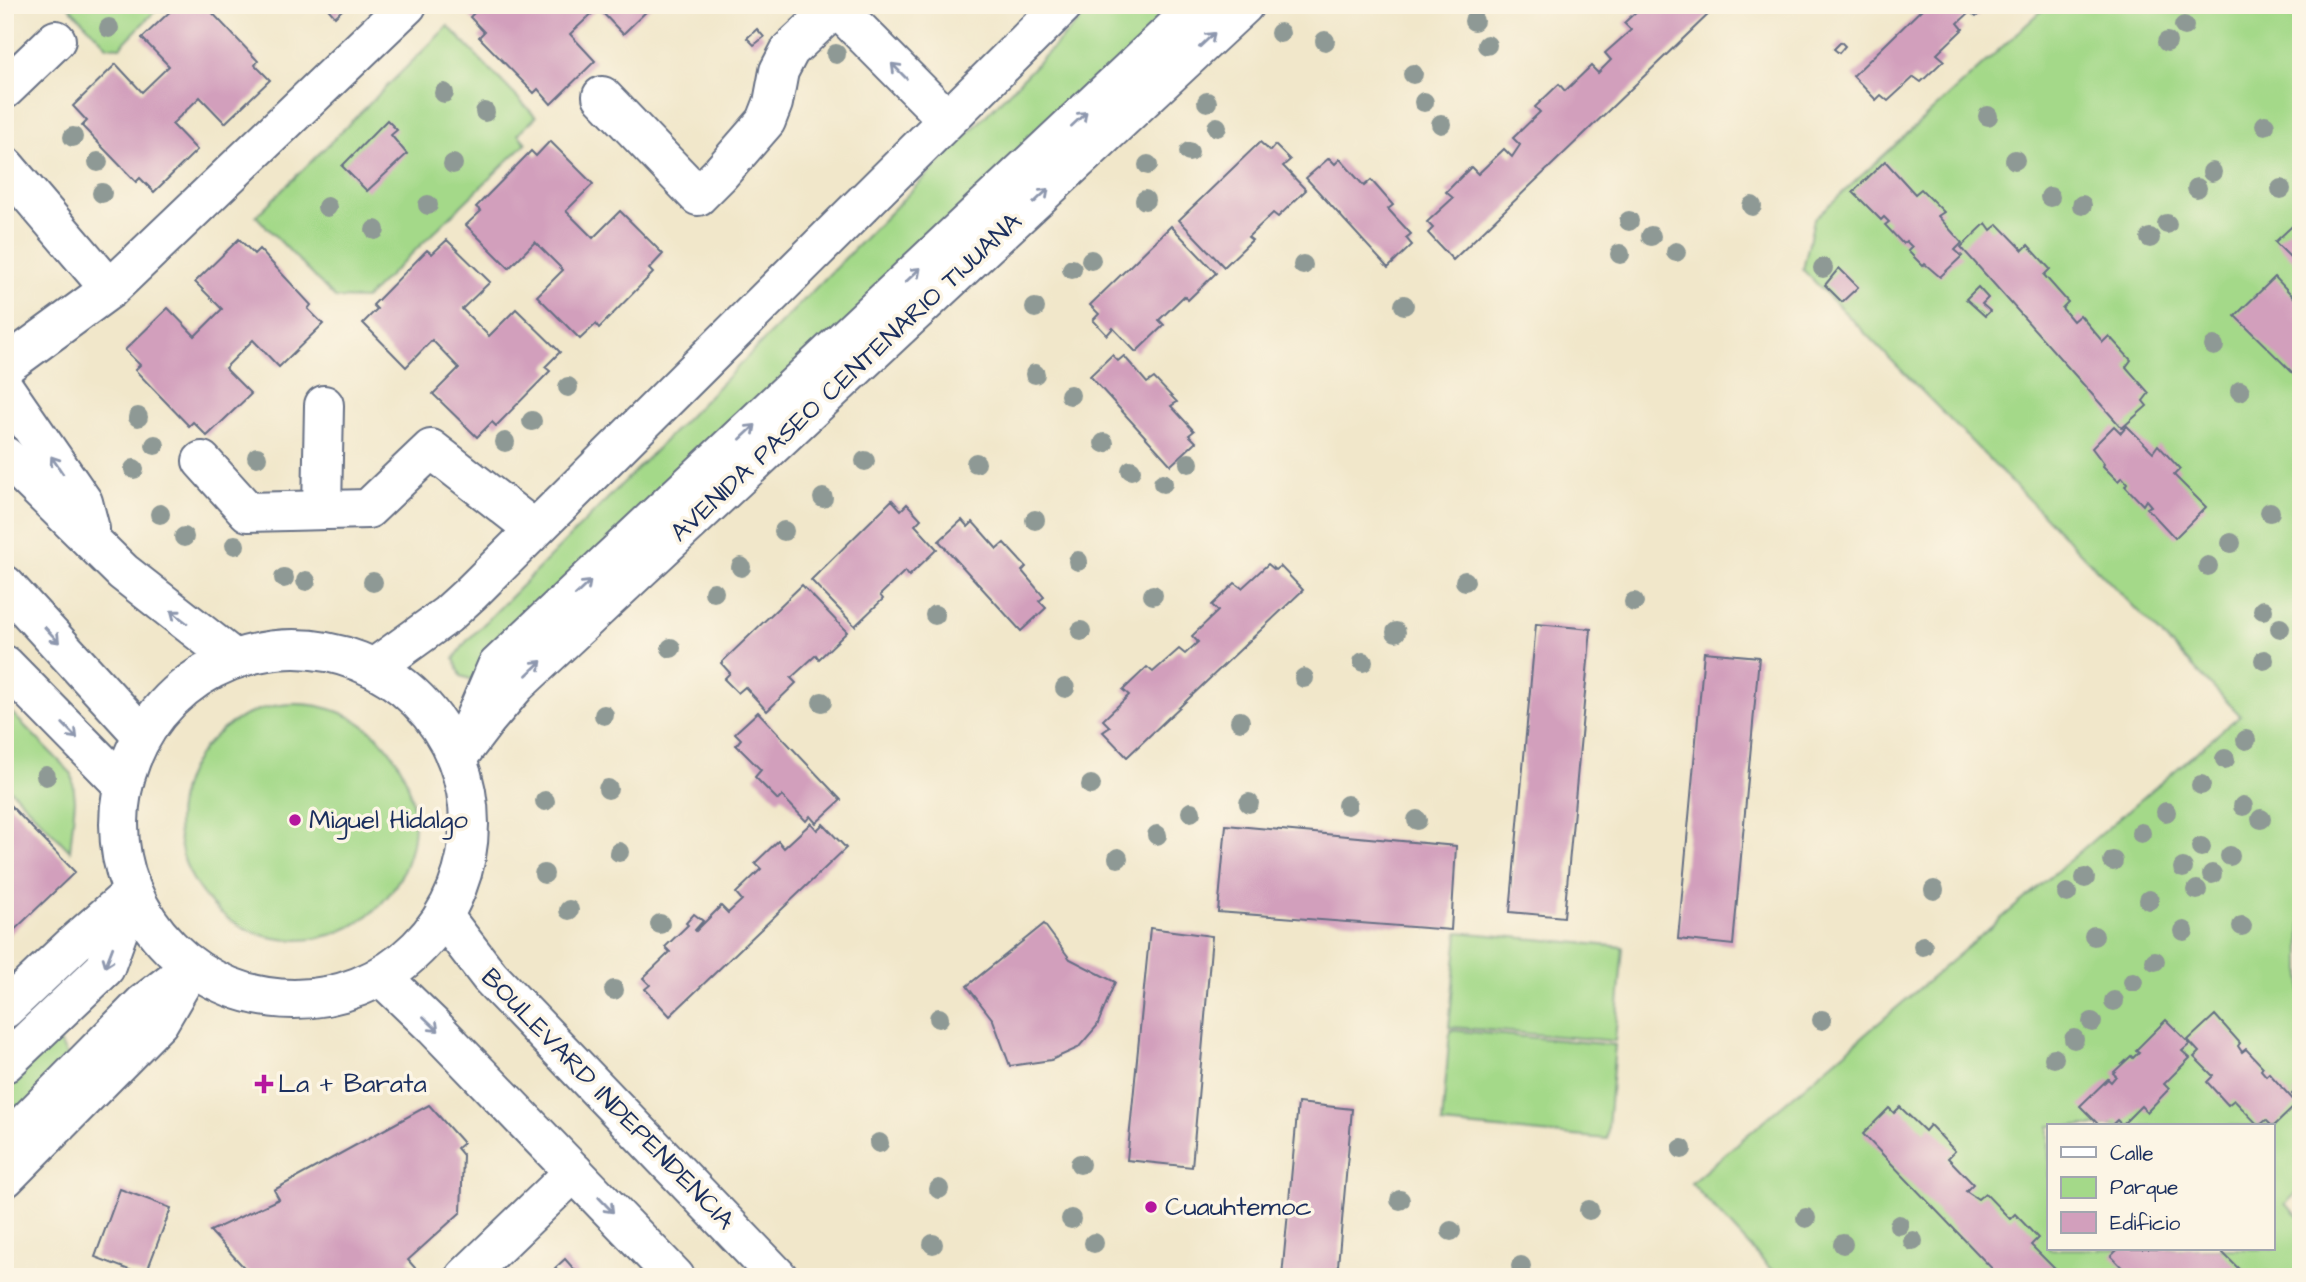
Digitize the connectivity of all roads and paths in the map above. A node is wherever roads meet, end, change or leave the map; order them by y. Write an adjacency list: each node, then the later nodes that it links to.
1 (407, 5): 12 (main road)
2 (1063, 5): 10 (main road)
3 (1086, 5): 24 (main road)
4 (1199, 5): 26 (main road, one-way to 4)
5 (1244, 5): 26 (main road, AVENIDA PASEO CENTENARIO TIJUANA, one-way to 5)
6 (835, 6): 9 (main road); 10 (main road, one-way to 6)
7 (56, 40): 8 (main road)
8 (5, 89)
9 (602, 96)
10 (947, 120): 19 (main road)
11 (5, 166): 12 (main road)
12 (110, 289): 13 (main road)
13 (5, 366)
14 (5, 389): 20 (main road, one-way to 14)
15 (324, 405): 18 (main road)
16 (5, 456): 20 (main road)
17 (202, 461): 18 (main road)
18 (322, 510): 19 (main road)
19 (534, 529): 24 (main road)
20 (96, 548): 22 (main road, one-way to 20)
21 (5, 585): 25 (main road, one-way to 25)
22 (233, 658): 24 (main road); 25 (main road)
23 (5, 665): 27 (main road, one-way to 27)
24 (375, 667): 26 (main road)
25 (142, 735): 27 (main road)
26 (458, 757): 29 (main road)
27 (123, 785): 28 (main road)
28 (132, 893): 30 (main road); 32 (main road); 33 (main road, one-way to 33)
29 (444, 916): 31 (main road); 39 (main road, BOULEVARD INDEPENDENCIA)
30 (191, 967): 31 (main road); 34 (main road); 36 (main road)
31 (382, 977): 35 (main road, one-way to 35)
32 (5, 1009)
33 (5, 1063)
34 (5, 1144)
35 (574, 1172): 37 (main road); 38 (main road, one-way to 38)
36 (5, 1178)
37 (465, 1277)
38 (675, 1277)
39 (778, 1277)

